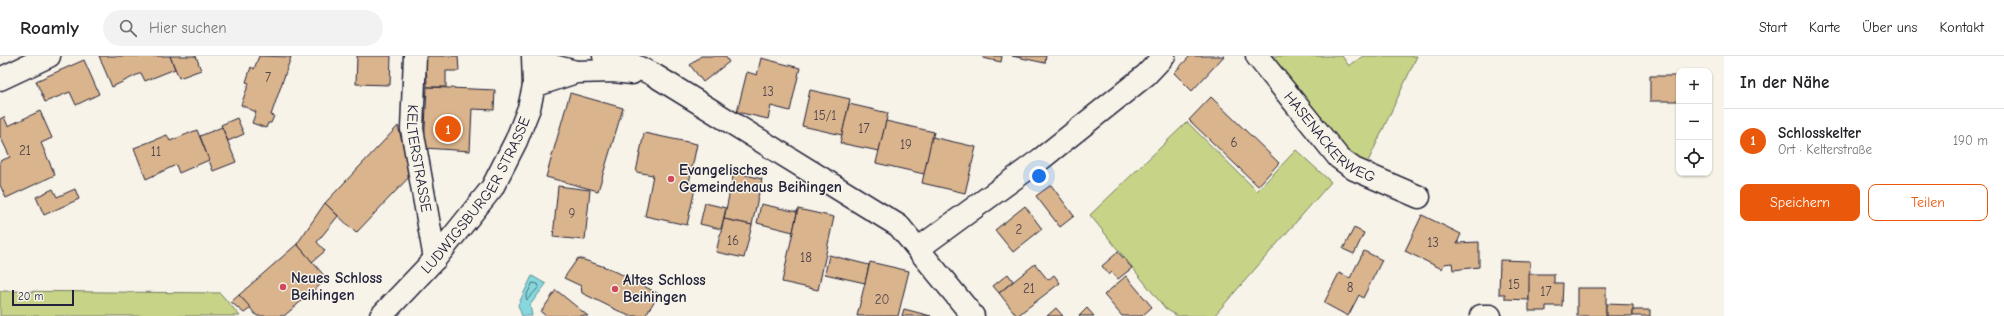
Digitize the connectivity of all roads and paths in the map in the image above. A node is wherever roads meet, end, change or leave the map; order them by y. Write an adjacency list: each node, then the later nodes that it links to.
1 (49, 56): 9 (street)
2 (415, 56): 13 (street, KELTERSTRASSE)
3 (604, 56): 8 (street)
4 (1164, 56): 12 (street)
5 (1257, 56): 11 (street, HASENACKERWEG)
6 (536, 58): 7 (street); 10 (street, LUDWIGSBURGER STRASSE)
7 (576, 72): 8 (street); 10 (street)
8 (654, 75): 12 (street)
9 (0, 79)
10 (534, 86): 13 (street, LUDWIGSBURGER STRASSE)
11 (1419, 197)
12 (919, 248): 15 (street)
13 (435, 259): 14 (street, LUDWIGSBURGER STRASSE)
14 (381, 316)
15 (973, 316)
16 (1481, 316): 17 (street)
17 (1490, 316)

